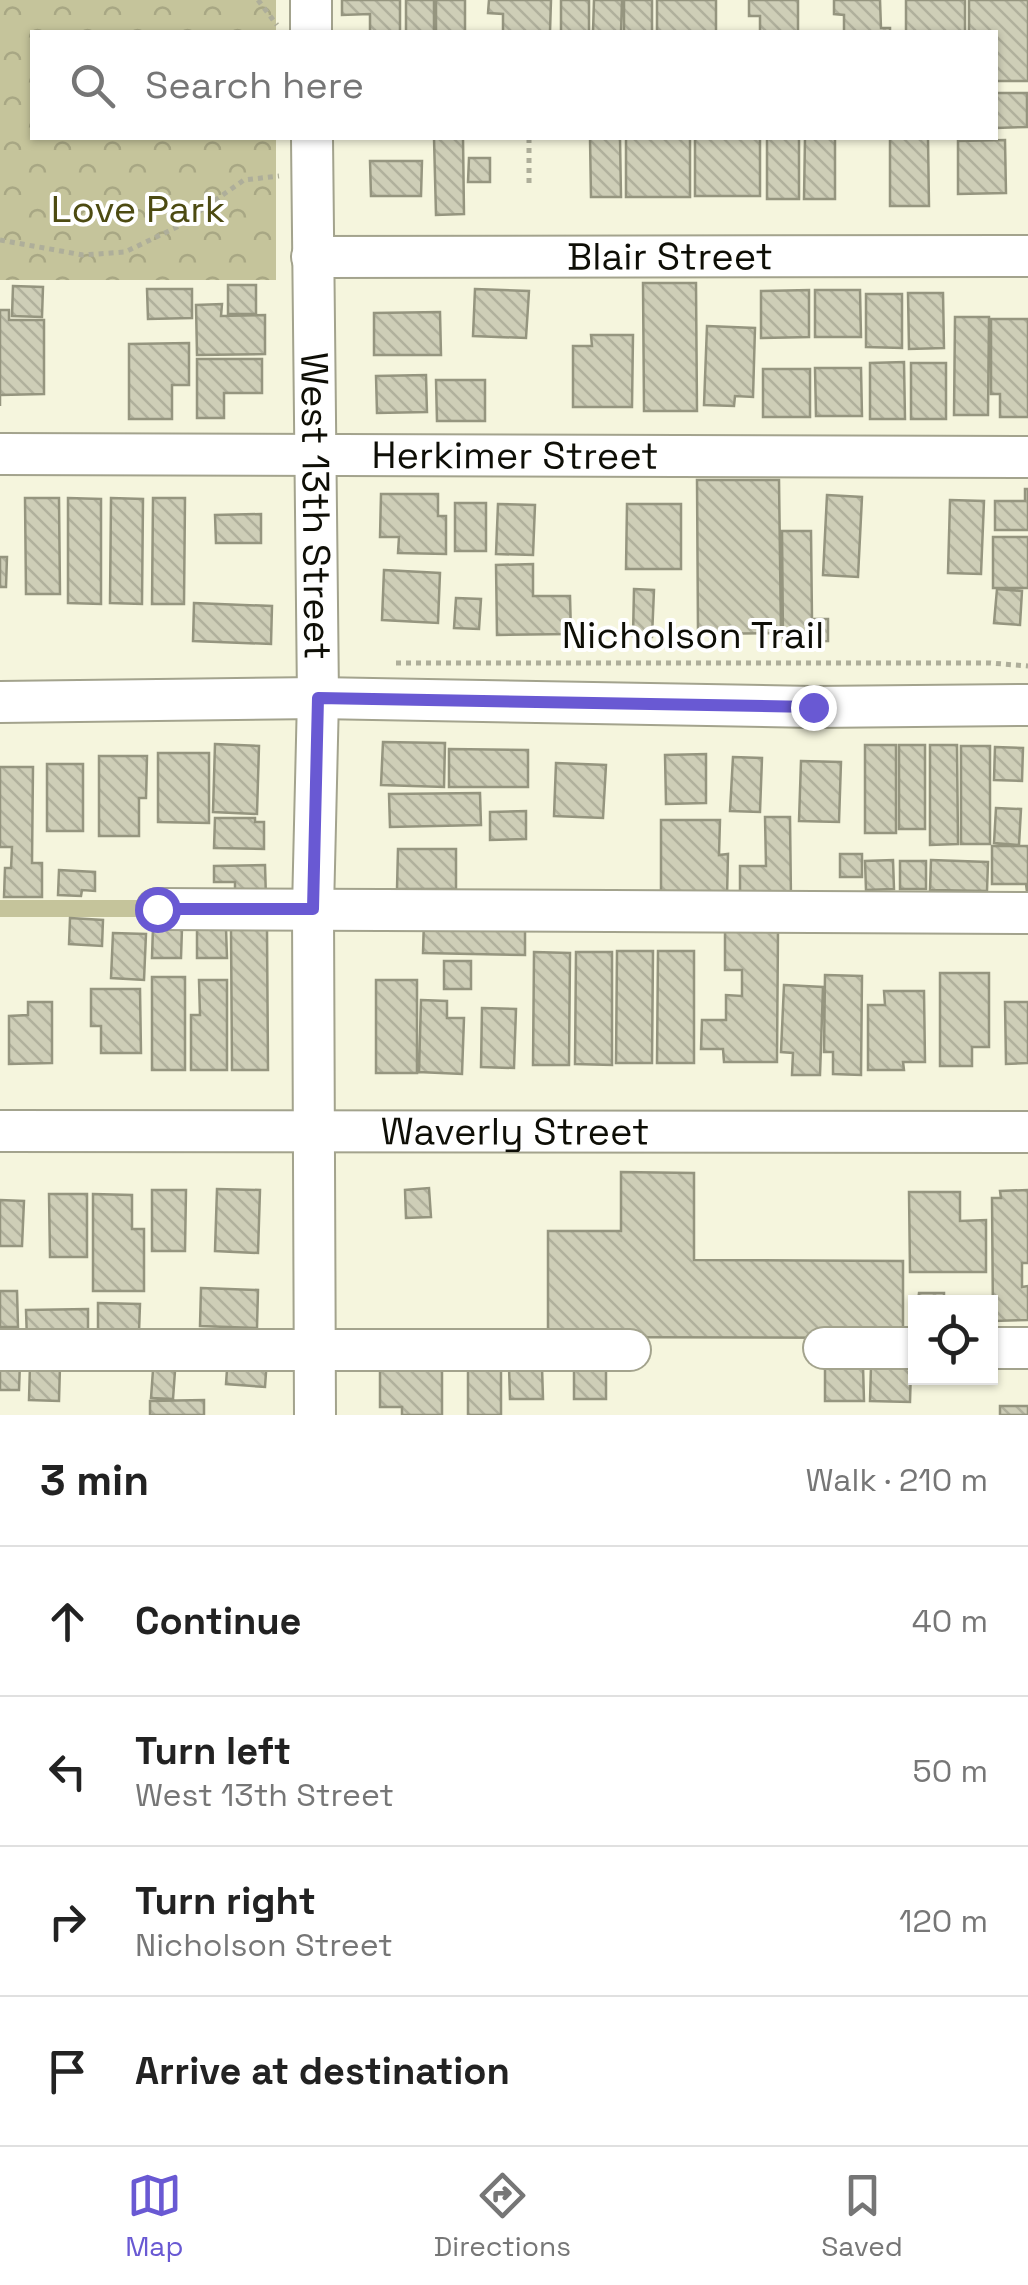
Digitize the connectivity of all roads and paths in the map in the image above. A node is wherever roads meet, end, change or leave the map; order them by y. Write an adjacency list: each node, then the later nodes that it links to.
1 (258, 0): 3 (path)
2 (311, 0): 3 (street)
3 (295, 30)
4 (529, 140): 6 (path)
5 (312, 157): 7 (path); 8 (street, West 13th Street)
6 (529, 188)
7 (0, 240)
8 (312, 256): 9 (street, Blair Street); 11 (street, West 13th Street)
9 (1028, 256)
10 (0, 454): 11 (street, Herkimer Street)
11 (313, 454): 12 (street, Herkimer Street); 15 (street, West 13th Street)
12 (1028, 456)
13 (392, 664): 14 (path, Nicholson Trail)
14 (1028, 666)
15 (318, 698): 16 (street); 17 (street); 19 (street, West 13th Street)
16 (0, 702)
17 (1028, 705)
18 (157, 909): 19 (street)
19 (313, 909): 20 (street); 22 (street, West 13th Street)
20 (1028, 913)
21 (0, 1132): 22 (street, Waverly Street)
22 (314, 1132): 23 (street, Waverly Street); 29 (street, West 13th Street)
23 (1028, 1132)
24 (824, 1348): 25 (street)
25 (908, 1348)
26 (998, 1348): 27 (street)
27 (1028, 1348)
28 (0, 1350): 29 (street)
29 (314, 1350): 30 (street); 31 (street, West 13th Street)
30 (630, 1350)
31 (315, 1415)

